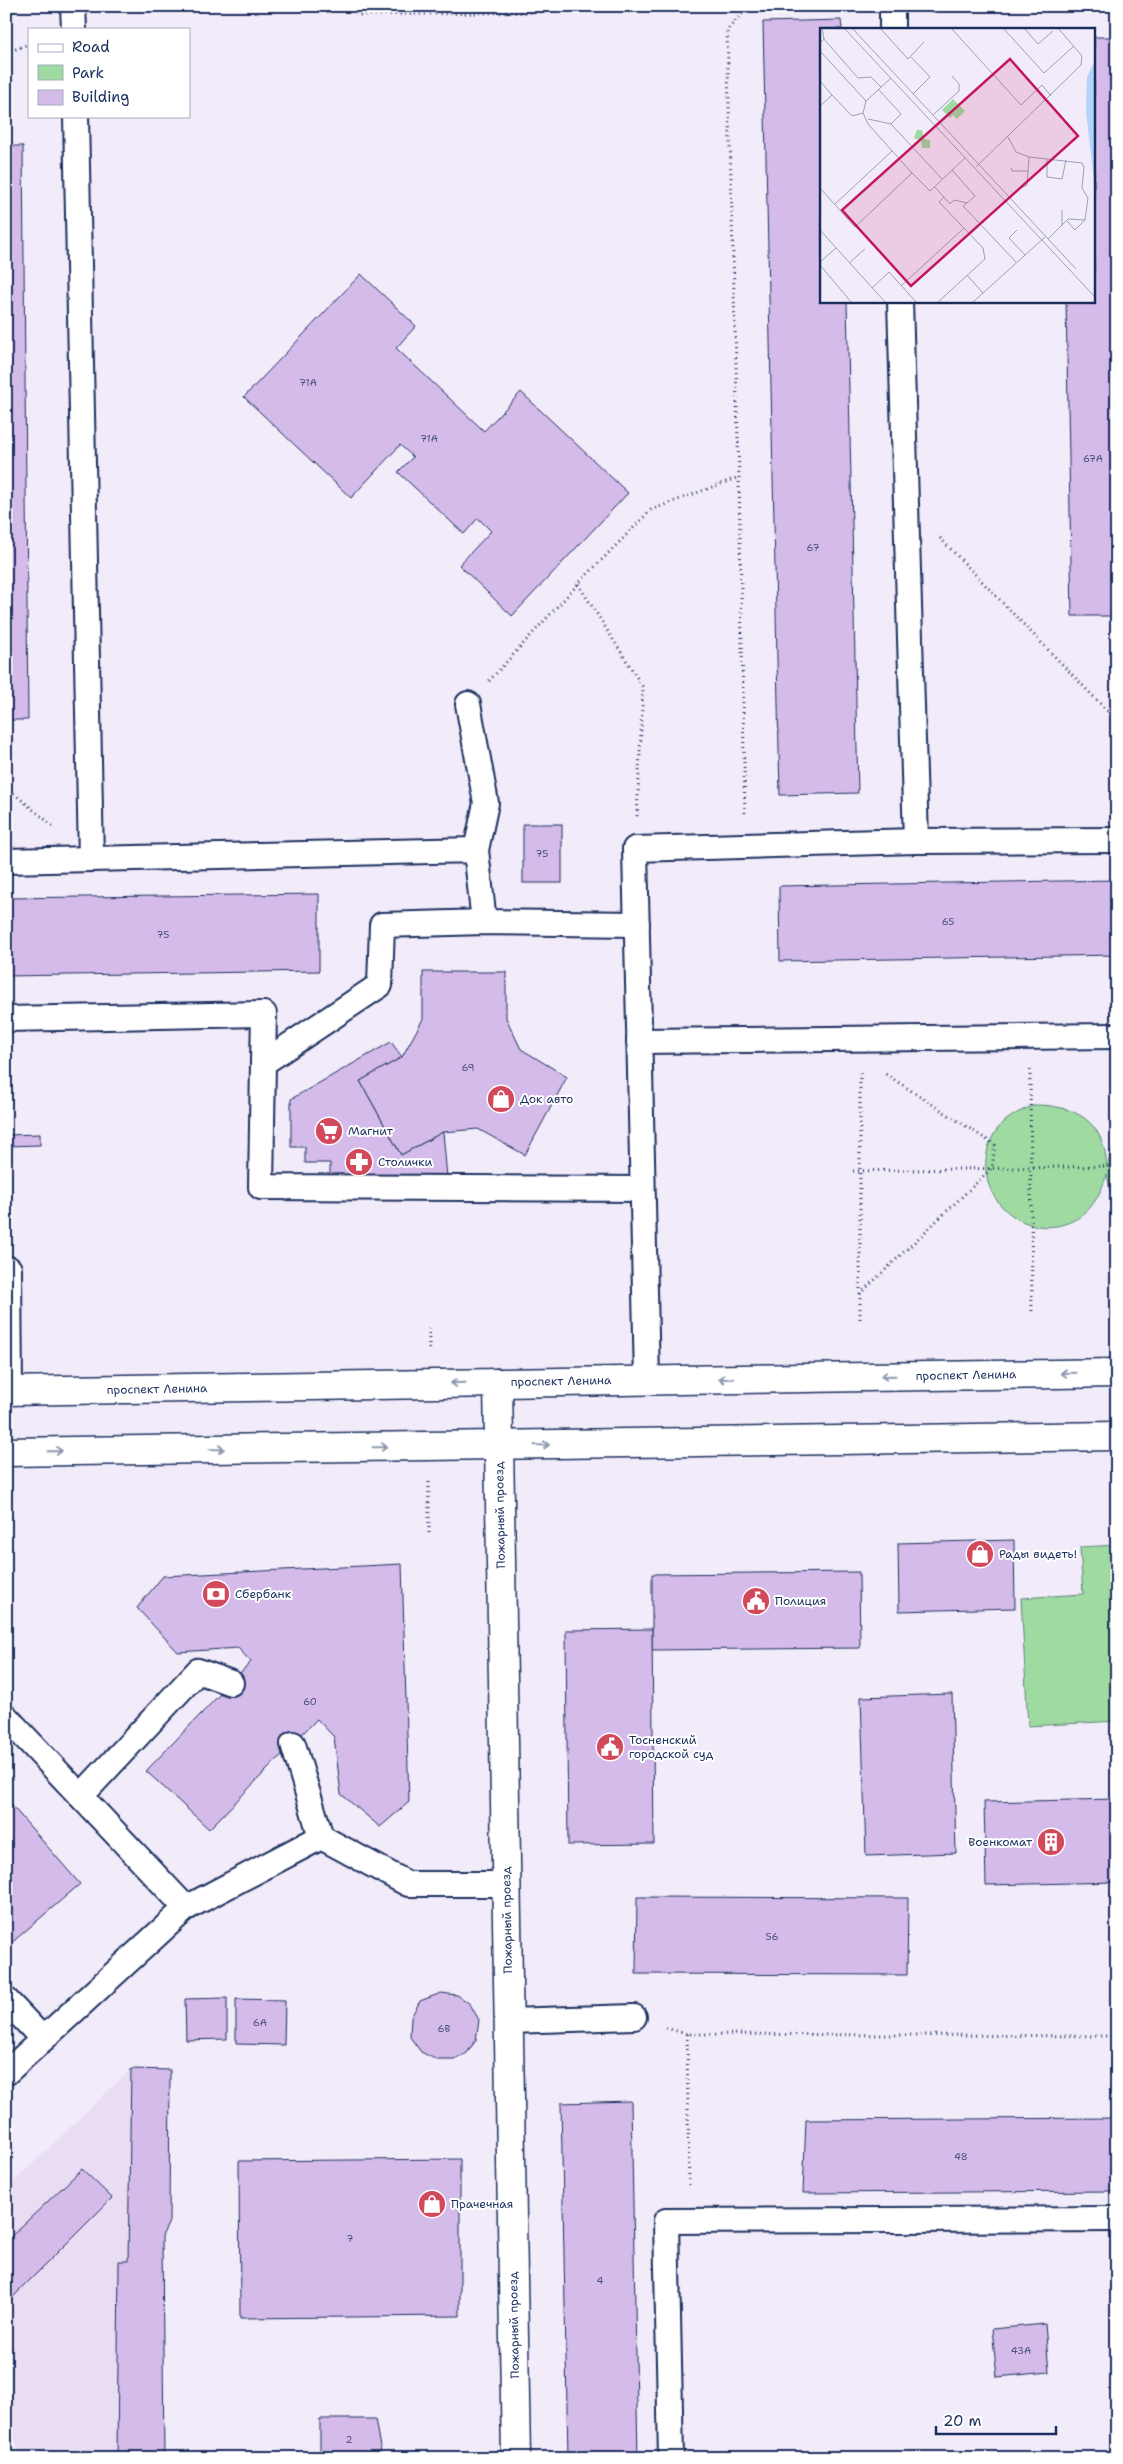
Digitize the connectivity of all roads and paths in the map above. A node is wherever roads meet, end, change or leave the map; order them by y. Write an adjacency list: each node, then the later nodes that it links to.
1 (73, 6): 6 (lane)
2 (348, 6): 3 (path)
3 (554, 6)
4 (749, 6): 12 (path)
5 (892, 6): 7 (lane)
6 (74, 28)
7 (892, 28)
8 (28, 44): 9 (path)
9 (6, 53)
10 (76, 118): 23 (lane)
11 (900, 302): 13 (lane)
12 (739, 477): 14 (path); 20 (path)
13 (906, 502): 16 (path); 19 (lane)
14 (578, 584): 15 (path); 21 (path)
15 (468, 704): 22 (lane)
16 (1117, 721)
17 (6, 787): 23 (path)
18 (1117, 840): 19 (lane)
19 (916, 841): 20 (lane)
20 (745, 846): 21 (lane)
21 (635, 849): 26 (lane)
22 (476, 850): 23 (lane); 25 (lane)
23 (91, 859): 24 (lane)
24 (6, 861)
25 (484, 922): 26 (lane); 32 (lane)
26 (637, 924): 30 (lane)
27 (6, 1019): 32 (lane)
28 (1117, 1036): 29 (lane)
29 (1029, 1037): 31 (lane); 35 (path)
30 (639, 1041): 31 (lane); 38 (lane)
31 (860, 1048): 34 (path); 37 (path)
32 (263, 1063): 38 (lane)
33 (1117, 1166): 35 (path)
34 (992, 1168): 35 (path); 37 (path); 40 (path)
35 (1031, 1168): 41 (path)
36 (853, 1171): 37 (path)
37 (860, 1171): 40 (path)
38 (642, 1189): 46 (lane)
39 (9, 1270): 48 (lane)
40 (860, 1294): 42 (path)
41 (1032, 1315)
42 (860, 1319)
43 (429, 1325): 44 (path)
44 (429, 1354)
45 (1117, 1373): 46 (main road, проспект Ленина, one-way to 46)
46 (647, 1380): 47 (main road, проспект Ленина)
47 (498, 1383): 48 (main road, проспект Ленина, one-way to 48); 50 (main road, Пожарный проезд)
48 (8, 1391)
49 (1117, 1436): 50 (main road, one-way to 49)
50 (499, 1446): 51 (main road, one-way to 50); 59 (main road, Пожарный проезд)
51 (6, 1452)
52 (429, 1476): 53 (path)
53 (429, 1532)
54 (231, 1683): 57 (lane)
55 (6, 1717): 57 (lane)
56 (293, 1744): 58 (lane)
57 (81, 1796): 60 (lane)
58 (320, 1837): 59 (lane); 60 (lane)
59 (506, 1884): 63 (main road, Пожарный проезд)
60 (186, 1908): 66 (lane)
61 (6, 2000): 66 (lane)
62 (634, 2017): 63 (lane); 64 (path)
63 (509, 2021): 70 (main road, Пожарный проезд)
64 (687, 2034): 65 (path); 69 (path)
65 (1117, 2036)
66 (43, 2039): 67 (lane)
67 (6, 2073)
68 (1117, 2219): 69 (lane)
69 (689, 2220): 71 (lane)
70 (516, 2458)
71 (671, 2458)

